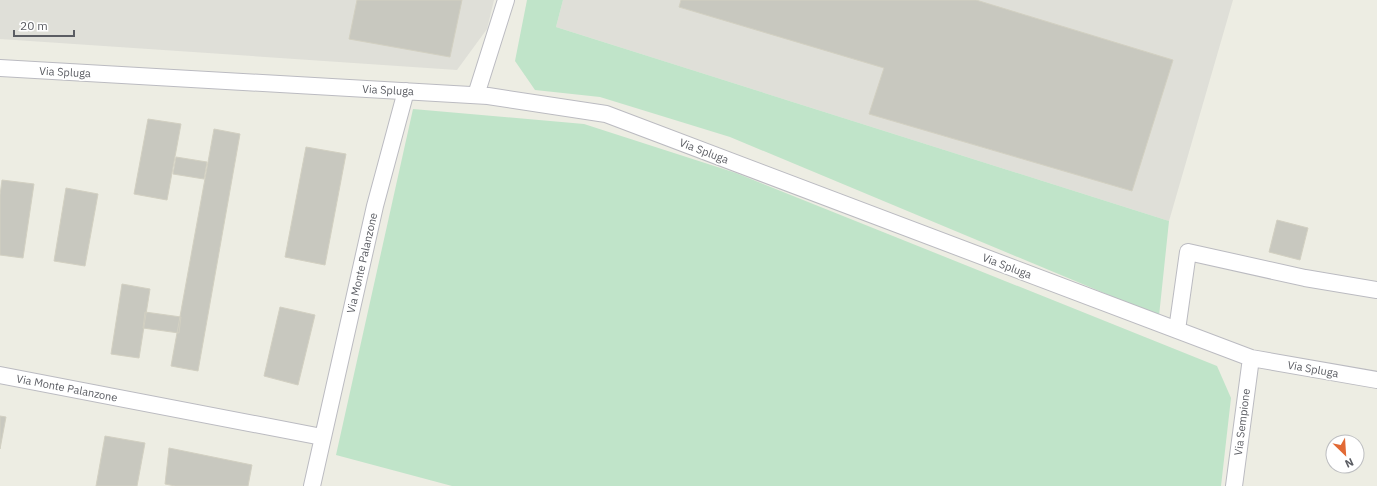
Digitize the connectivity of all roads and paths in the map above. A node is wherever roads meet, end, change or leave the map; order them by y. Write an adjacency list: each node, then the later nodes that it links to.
1 (506, 0): 4 (street)
2 (0, 68): 3 (street, Via Spluga)
3 (406, 91): 4 (street, Via Spluga); 10 (street, Via Monte Palanzone)
4 (476, 95): 6 (street, Via Spluga)
5 (1377, 290): 6 (street)
6 (1177, 330): 7 (street, Via Spluga)
7 (1251, 358): 9 (street, Via Spluga); 12 (street, Via Sempione)
8 (0, 375): 10 (street, Via Monte Palanzone)
9 (1377, 380)
10 (322, 437): 11 (street, Via Monte Palanzone)
11 (312, 486)
12 (1234, 486)

